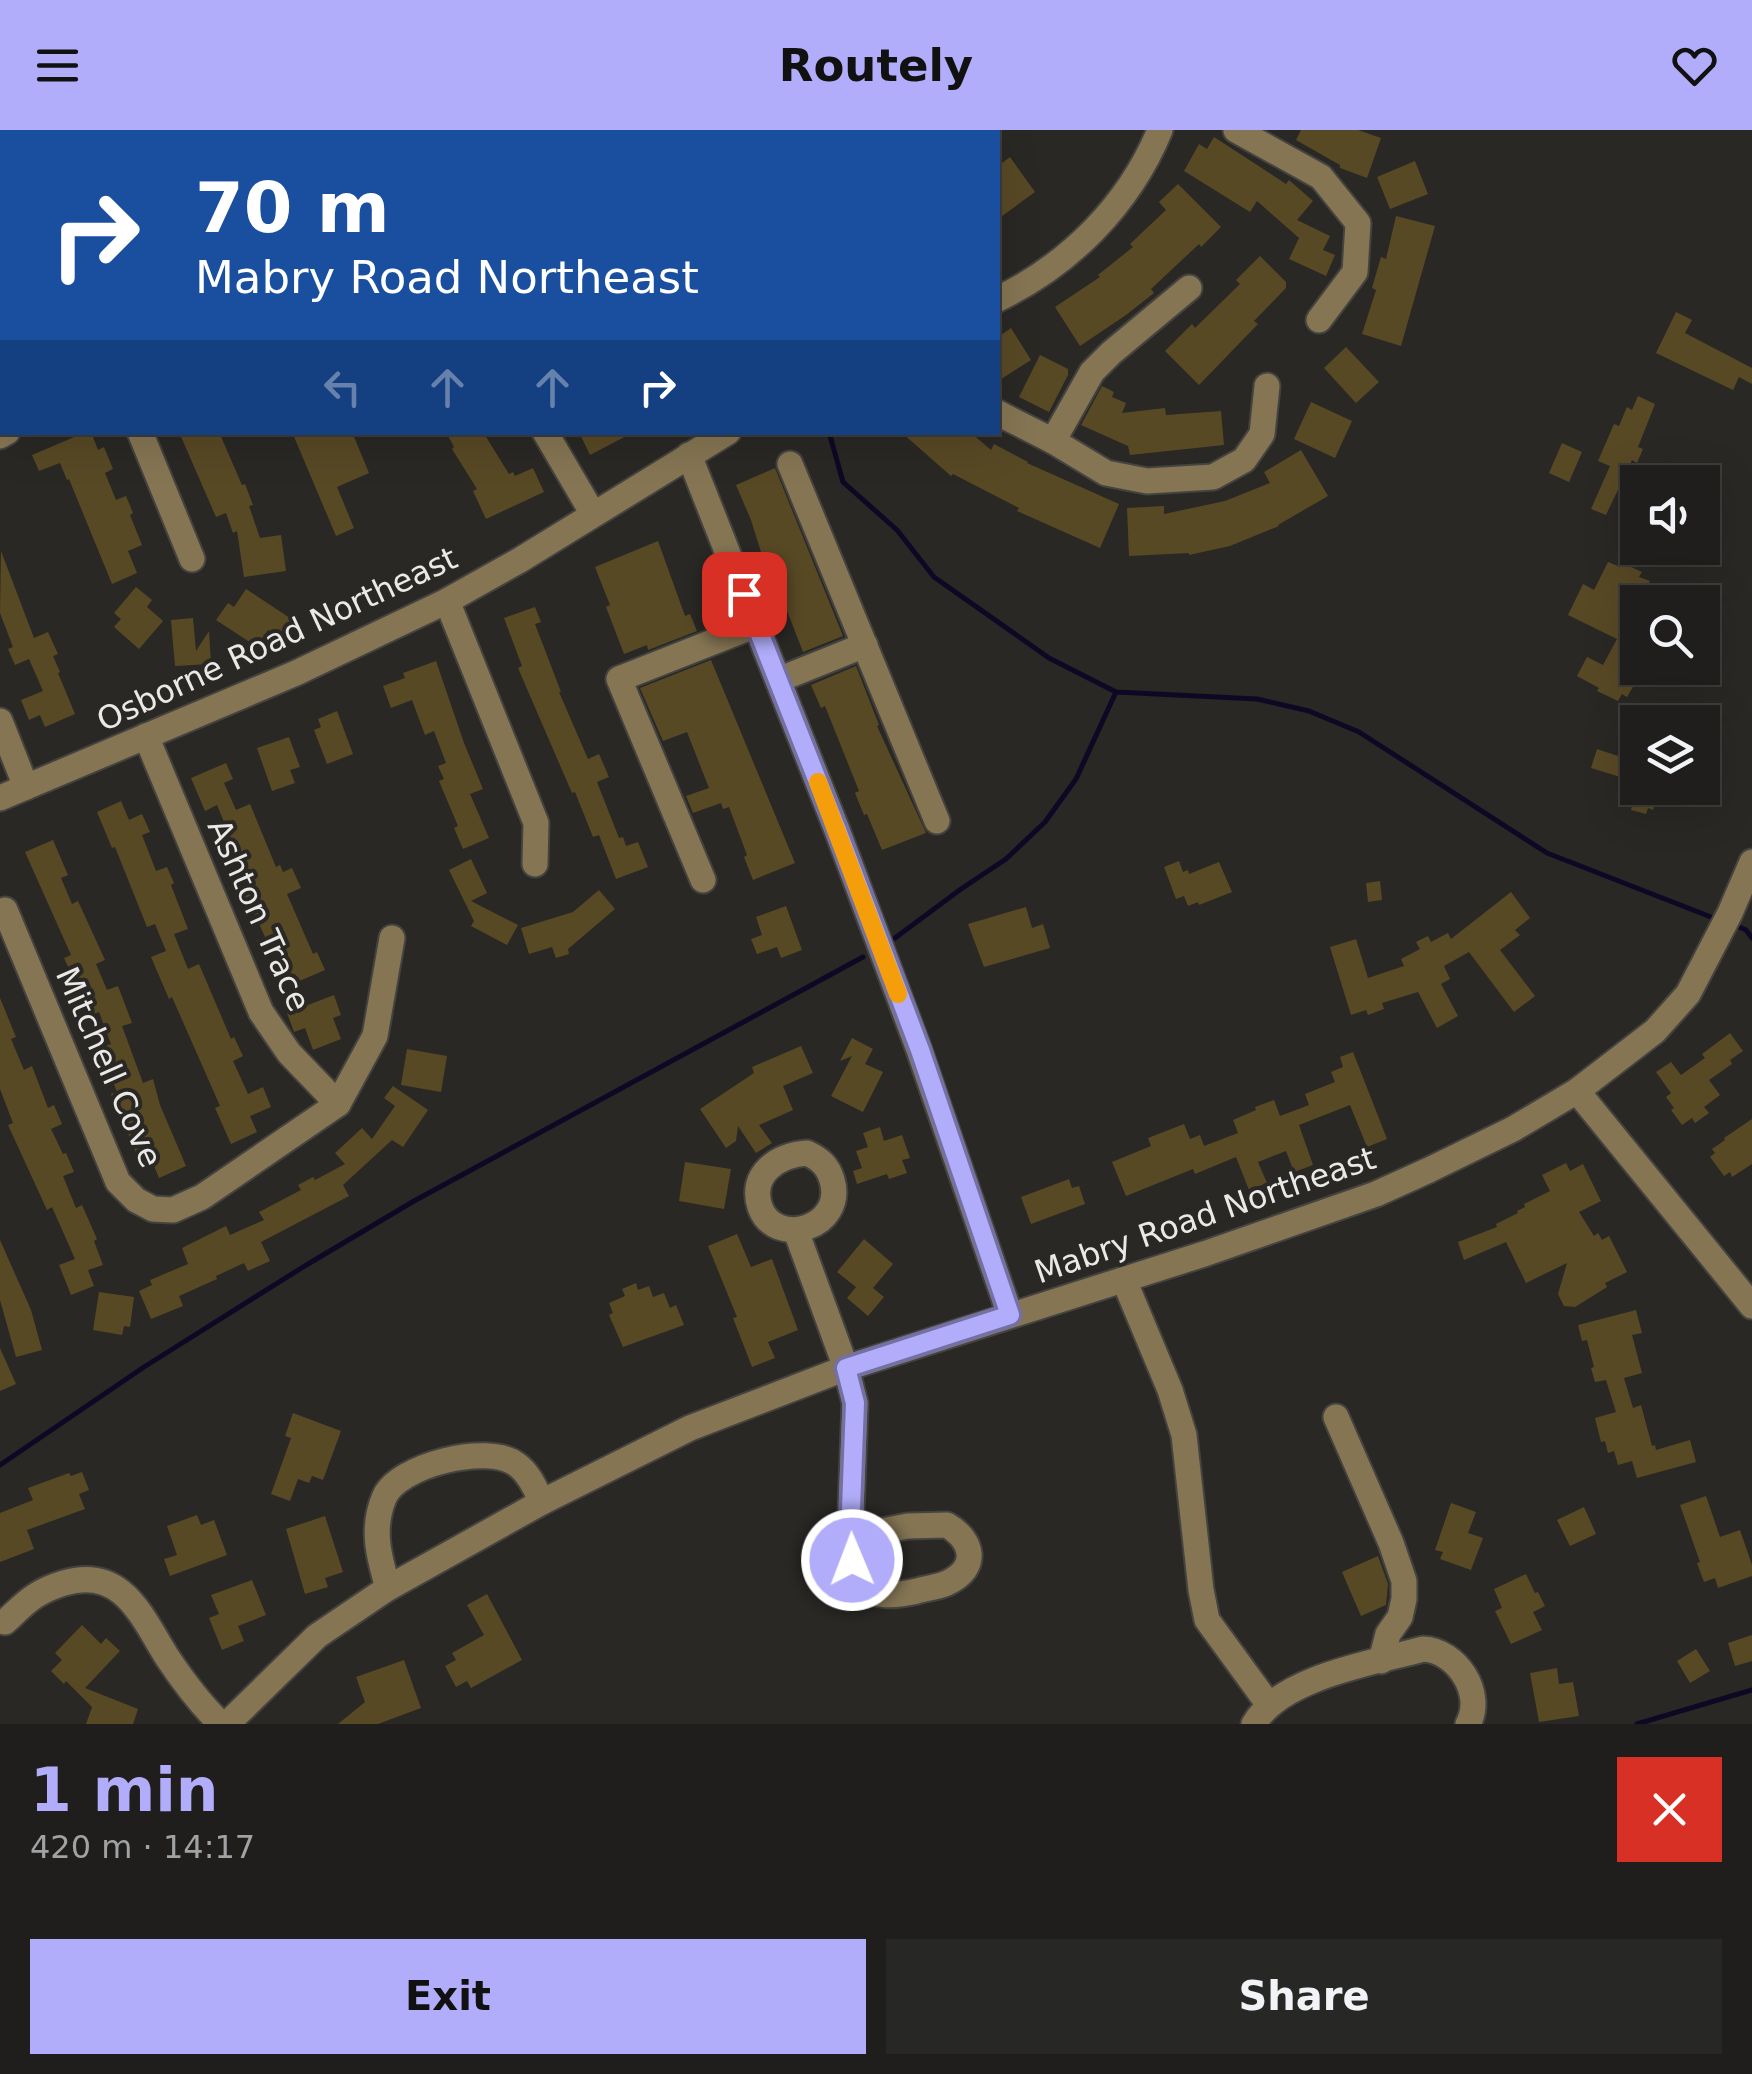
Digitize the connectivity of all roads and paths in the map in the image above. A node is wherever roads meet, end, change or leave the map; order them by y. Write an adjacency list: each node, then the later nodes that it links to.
1 (1160, 130): 4 (street)
2 (1236, 130): 5 (street)
3 (1189, 288): 11 (street)
4 (1000, 298)
5 (1319, 320)
6 (1268, 386): 11 (street)
7 (1000, 414): 11 (street)
8 (141, 435): 15 (street)
9 (547, 435): 14 (street)
10 (723, 435): 12 (street, Osborne Road Northeast)
11 (1053, 441)
12 (689, 455): 14 (street, Osborne Road Northeast); 17 (street)
13 (790, 464): 18 (street)
14 (593, 514): 16 (street, Osborne Road Northeast)
15 (192, 559)
16 (447, 601): 21 (street, Osborne Road Northeast); 26 (street)
17 (756, 625): 19 (street); 27 (street)
18 (865, 646): 19 (street); 24 (street)
19 (778, 680): 35 (street)
20 (0, 721): 22 (street)
21 (146, 736): 22 (street, Osborne Road Northeast); 31 (street, Ashton Trace)
22 (26, 787): 23 (street, Osborne Road Northeast)
23 (0, 798)
24 (937, 821)
25 (1752, 862): 30 (street, Mabry Road Northeast)
26 (535, 864)
27 (703, 880)
28 (5, 910): 31 (street, Mitchell Cove)
29 (392, 938): 31 (street, Mitchell Cove)
30 (1578, 1091): 33 (street, Mabry Road Northeast); 34 (street)
31 (338, 1104)
32 (796, 1231): 36 (street)
33 (1124, 1280): 35 (street, Mabry Road Northeast); 43 (street)
34 (1752, 1306)
35 (1010, 1315): 36 (street, Mabry Road Northeast)
36 (846, 1368): 38 (street, Mabry Road Northeast); 39 (street)
37 (1336, 1417): 42 (street)
38 (542, 1502): 40 (street, Mabry Road Northeast); 40 (street)
39 (850, 1536): 39 (street)
40 (388, 1588): 44 (street, Mabry Road Northeast)
41 (5, 1622): 44 (street)
42 (1381, 1661): 43 (street); 45 (street)
43 (1262, 1714)
44 (224, 1724)
45 (1468, 1724)

